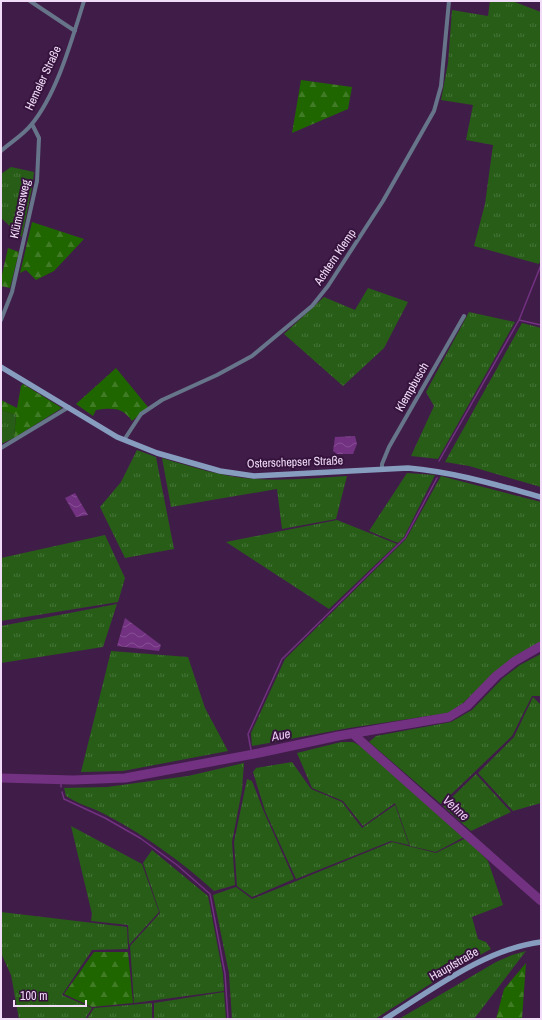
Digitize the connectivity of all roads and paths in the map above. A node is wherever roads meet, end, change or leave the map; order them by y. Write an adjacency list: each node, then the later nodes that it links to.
1 (30, 1): 4 (street)
2 (84, 1): 4 (street, Hemeler Straße)
3 (449, 1): 11 (street, Achtern Klemp)
4 (75, 31): 5 (street, Hemeler Straße)
5 (32, 124): 6 (street, Hemeler Straße); 8 (street, Klümoorsweg)
6 (1, 150)
7 (464, 316): 13 (street, Klempbusch)
8 (1, 320)
9 (1, 366): 10 (main road, Osterschepser Straße)
10 (69, 407): 11 (main road, Osterschepser Straße); 12 (street)
11 (124, 440): 13 (main road, Osterschepser Straße)
12 (1, 448)
13 (382, 469): 14 (main road, Osterschepser Straße)
14 (541, 497)
15 (541, 942): 16 (main road, Hauptstraße)
16 (384, 1019)

